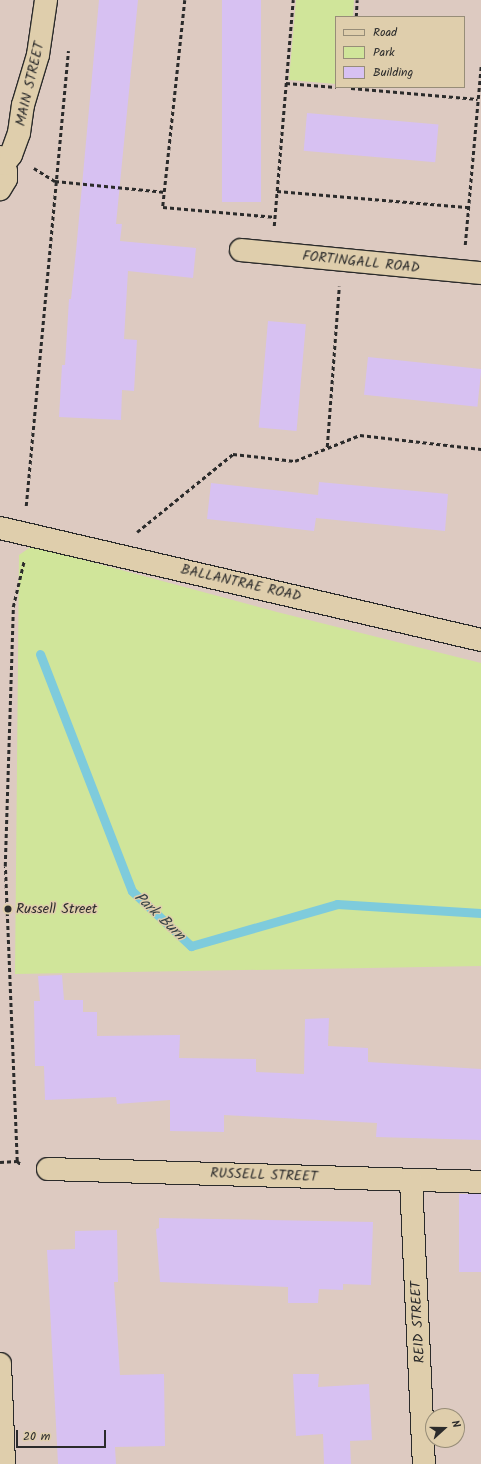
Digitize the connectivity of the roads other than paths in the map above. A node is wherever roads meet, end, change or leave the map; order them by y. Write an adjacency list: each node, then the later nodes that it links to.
1 (46, 0): 2 (street, MAIN STREET)
2 (2, 160): 3 (street)
3 (0, 189)
4 (241, 250): 5 (street, FORTINGALL ROAD)
5 (472, 272)
6 (0, 528): 7 (street, BALLANTRAE ROAD)
7 (481, 640)
8 (48, 1169): 9 (street, RUSSELL STREET)
9 (411, 1180): 10 (street, RUSSELL STREET); 13 (street, REID STREET)
10 (481, 1182)
11 (0, 1364): 12 (street)
12 (4, 1464)
13 (424, 1464)

